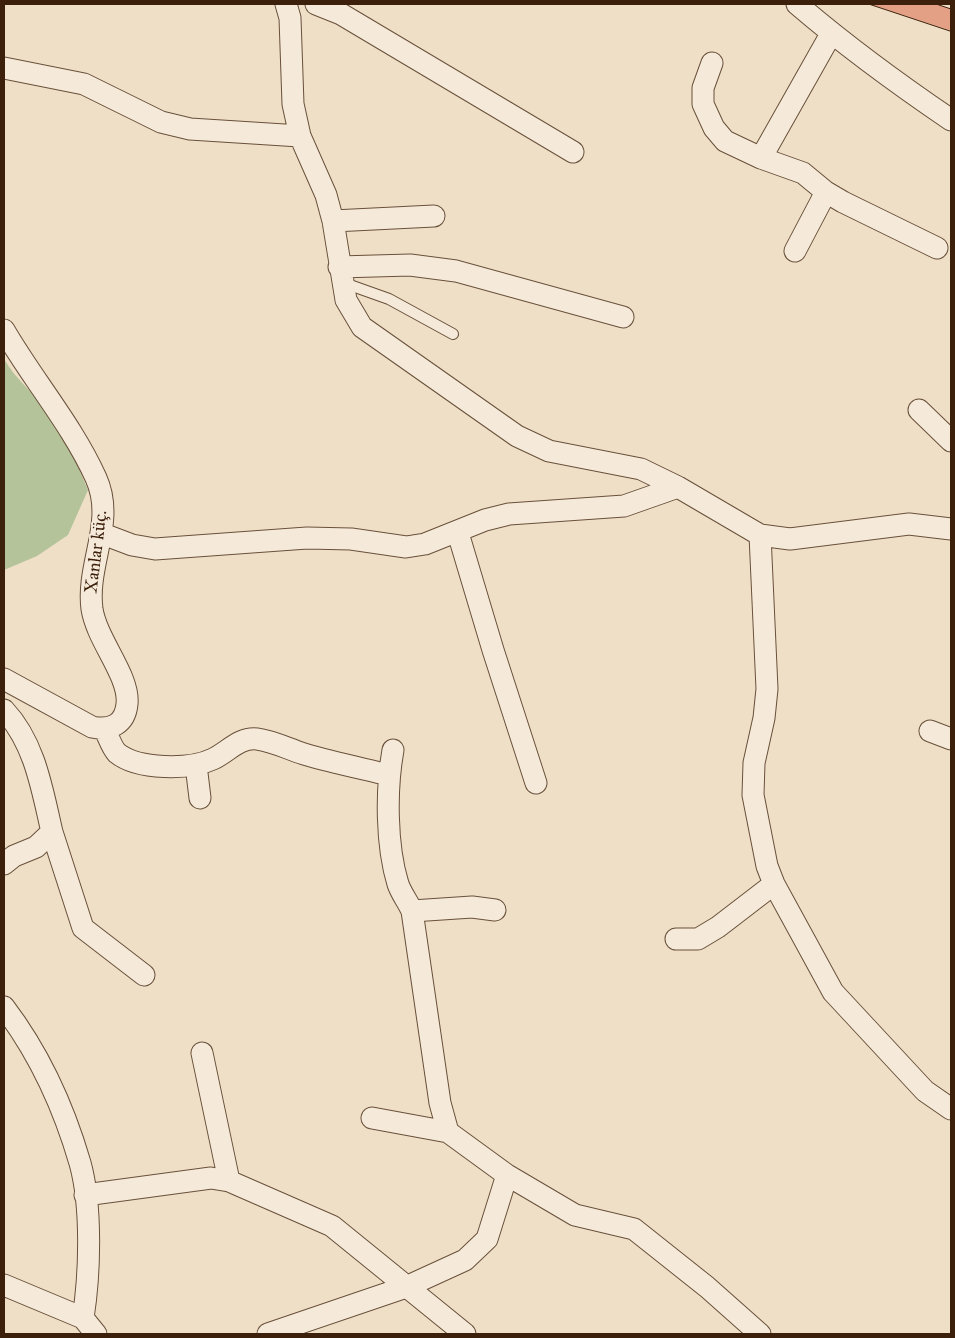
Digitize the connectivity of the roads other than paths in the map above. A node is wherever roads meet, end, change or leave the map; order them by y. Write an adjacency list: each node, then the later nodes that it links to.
1 (286, 4): 8 (street)
2 (316, 4): 9 (street)
3 (797, 4): 4 (street)
4 (831, 34): 7 (street); 10 (street)
5 (712, 63): 10 (street)
6 (4, 68): 8 (street)
7 (951, 120)
8 (300, 136): 13 (street)
9 (573, 152)
10 (761, 158): 11 (street)
11 (826, 192): 14 (street); 15 (street)
12 (434, 216): 13 (street)
13 (333, 221): 16 (street)
14 (937, 248)
15 (794, 251)
16 (341, 275): 17 (street); 19 (lane); 22 (street)
17 (623, 318)
18 (4, 330): 25 (street, Xanlar küç.)
19 (453, 334)
20 (919, 410): 21 (street)
21 (951, 441)
22 (678, 486): 24 (street); 26 (street)
23 (951, 529): 26 (street)
24 (458, 533): 25 (street); 35 (street)
25 (103, 534): 29 (street, Xanlar küç.)
26 (760, 535): 39 (street)
27 (4, 679): 29 (street)
28 (4, 710): 37 (street)
29 (105, 730): 33 (street)
30 (930, 731): 31 (street)
31 (951, 739)
32 (393, 750): 34 (street)
33 (196, 765): 34 (street); 36 (street)
34 (388, 775): 41 (street)
35 (536, 783)
36 (200, 798)
37 (52, 832): 38 (street); 43 (street)
38 (4, 864)
39 (774, 884): 42 (street); 46 (street)
40 (494, 910): 41 (street)
41 (412, 911): 48 (street)
42 (676, 938)
43 (144, 976)
44 (4, 1007): 51 (street)
45 (202, 1053): 50 (street)
46 (951, 1109)
47 (372, 1118): 48 (street)
48 (448, 1132): 49 (street)
49 (508, 1176): 53 (street); 57 (street)
50 (229, 1181): 51 (street); 53 (street)
51 (85, 1195): 54 (street)
52 (4, 1286): 54 (street)
53 (406, 1287): 55 (street); 56 (street)
54 (90, 1326)
55 (268, 1334)
56 (465, 1334)
57 (760, 1334)

